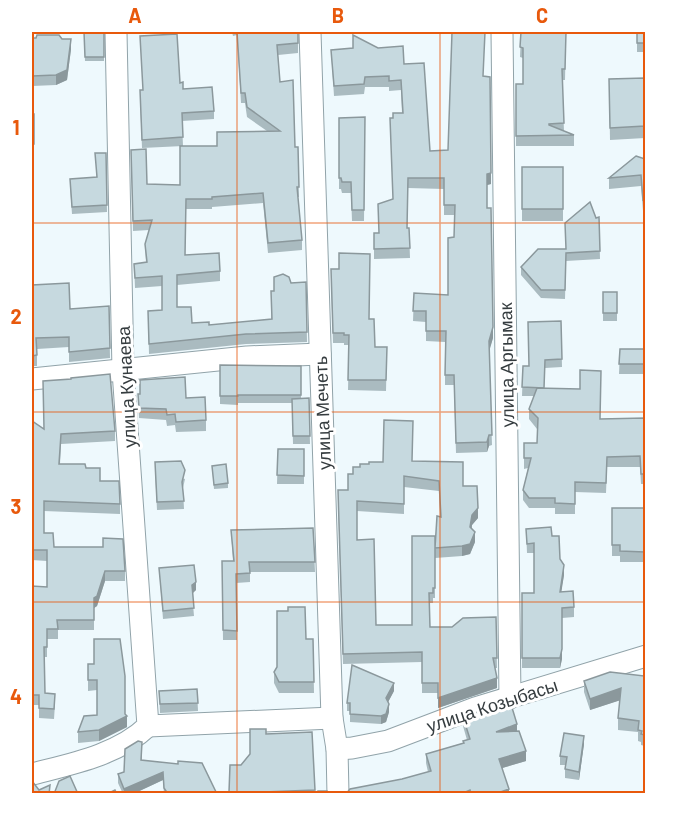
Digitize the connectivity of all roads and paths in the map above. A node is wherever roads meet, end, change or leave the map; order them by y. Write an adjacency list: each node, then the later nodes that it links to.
1 (116, 32): 5 (street, улица Кунаева)
2 (310, 32): 4 (street, улица Мечеть)
3 (502, 32): 8 (street, улица Аргымак)
4 (320, 354): 5 (street); 9 (street, улица Мечеть)
5 (123, 370): 6 (street); 10 (street, улица Кунаева)
6 (32, 380)
7 (645, 656): 8 (street, улица Козыбасы)
8 (510, 698): 11 (street, улица Козыбасы)
9 (332, 718): 10 (street); 11 (street, улица Мечеть)
10 (143, 732): 12 (street)
11 (337, 749): 13 (street, улица Мечеть)
12 (32, 774)
13 (338, 794)

